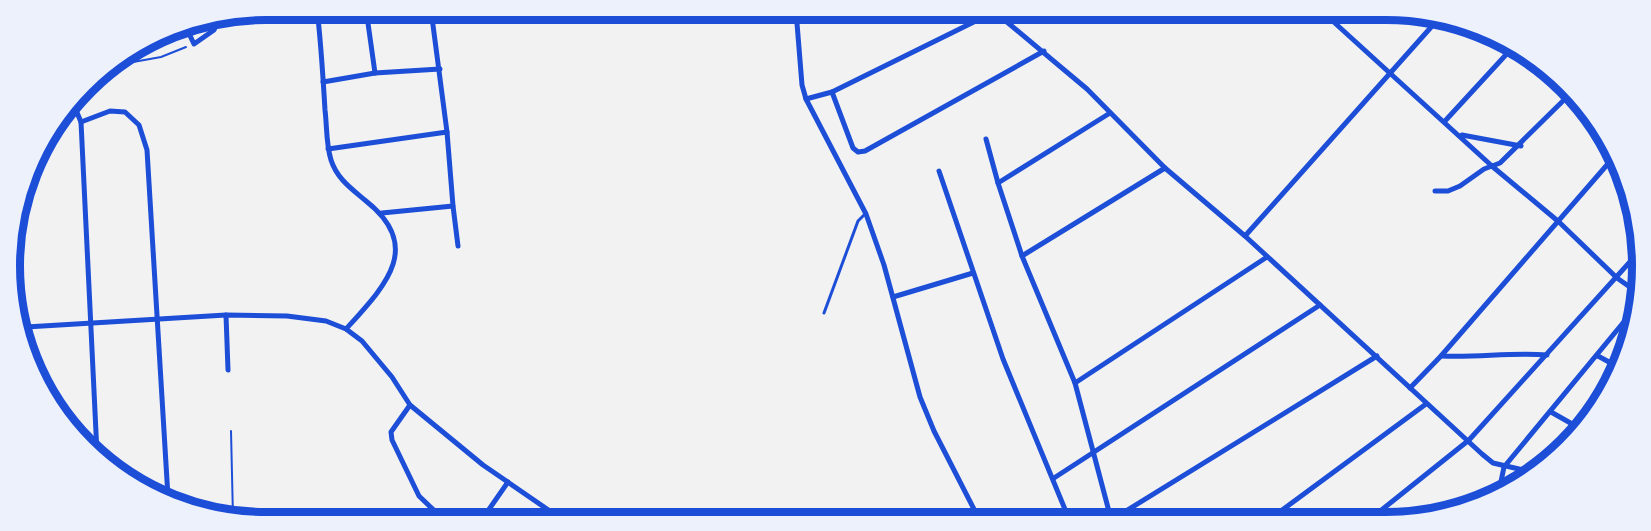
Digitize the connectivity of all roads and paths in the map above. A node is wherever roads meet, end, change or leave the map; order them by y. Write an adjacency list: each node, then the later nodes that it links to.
1 (318, 20): 20 (street)
2 (368, 20): 19 (street)
3 (433, 20): 17 (street)
4 (797, 20): 22 (street)
5 (978, 20): 21 (street)
6 (1004, 20): 14 (street)
7 (1332, 20): 9 (street)
8 (1339, 20): 9 (street)
9 (1336, 23): 18 (street)
10 (216, 24): 13 (street)
11 (1434, 24): 18 (street)
12 (188, 32): 13 (street)
13 (194, 44): 16 (path)
14 (1044, 51): 21 (street); 25 (street)
15 (1508, 52): 26 (street)
16 (126, 63)
17 (440, 69): 19 (street); 28 (street)
18 (1392, 72): 26 (street); 43 (street)
19 (375, 73): 20 (street)
20 (323, 82): 32 (street)
21 (832, 92): 22 (street)
22 (806, 99): 41 (street)
23 (1566, 99): 31 (street)
24 (76, 109): 27 (street)
25 (1110, 113): 35 (street); 37 (street)
26 (1444, 121): 29 (street)
27 (81, 122): 57 (street); 59 (street)
28 (447, 132): 32 (street); 39 (street)
29 (1461, 135): 31 (street); 34 (street)
30 (986, 140): 37 (street)
31 (1521, 146): 34 (street)
32 (328, 149): 40 (street)
33 (1609, 163): 42 (street)
34 (1493, 167): 38 (street); 42 (street)
35 (1165, 168): 43 (street); 45 (street)
36 (939, 171): 49 (street)
37 (998, 183): 45 (street)
38 (1435, 191)
39 (453, 206): 40 (street); 44 (street)
40 (382, 213): 61 (street)
41 (866, 214): 52 (street); 54 (lane)
42 (1559, 222): 50 (street); 64 (street)
43 (1245, 236): 46 (street)
44 (458, 246)
45 (1022, 256): 68 (street)
46 (1267, 257): 53 (street); 68 (street)
47 (20, 260): 56 (street)
48 (1632, 261): 50 (street)
49 (973, 273): 52 (street); 80 (street)
50 (1617, 279): 51 (street); 62 (street)
51 (1630, 288)
52 (893, 297): 88 (street)
53 (1320, 305): 63 (street); 77 (street)
54 (824, 313)
55 (226, 315): 57 (street); 61 (street); 67 (street)
56 (25, 318)
57 (158, 321): 59 (street); 83 (street)
58 (1625, 322): 65 (street)
59 (90, 324): 60 (street); 76 (street)
60 (27, 327)
61 (346, 329): 71 (street)
62 (1547, 355): 64 (street); 75 (street)
63 (1377, 356): 69 (street); 91 (street)
64 (1442, 356): 69 (street)
65 (1598, 356): 66 (street); 72 (street)
66 (1611, 363)
67 (228, 370)
68 (1075, 383): 77 (street)
69 (1410, 388): 70 (street)
70 (1426, 404): 75 (street); 92 (street)
71 (410, 405): 81 (street); 85 (street)
72 (1551, 412): 73 (street); 78 (street)
73 (1573, 424)
74 (231, 431): 84 (path)
75 (1469, 440): 78 (street); 93 (street)
76 (96, 443)
77 (1094, 452): 80 (street); 90 (street)
78 (1504, 467): 79 (street); 82 (street)
79 (1524, 469)
80 (1054, 478): 89 (street)
81 (508, 482): 86 (street); 87 (street)
82 (1501, 483)
83 (168, 491)
84 (233, 509)
85 (436, 512)
86 (487, 512)
87 (551, 512)
88 (976, 512)
89 (1066, 512)
90 (1110, 512)
91 (1123, 512)
92 (1279, 512)
93 (1379, 512)

